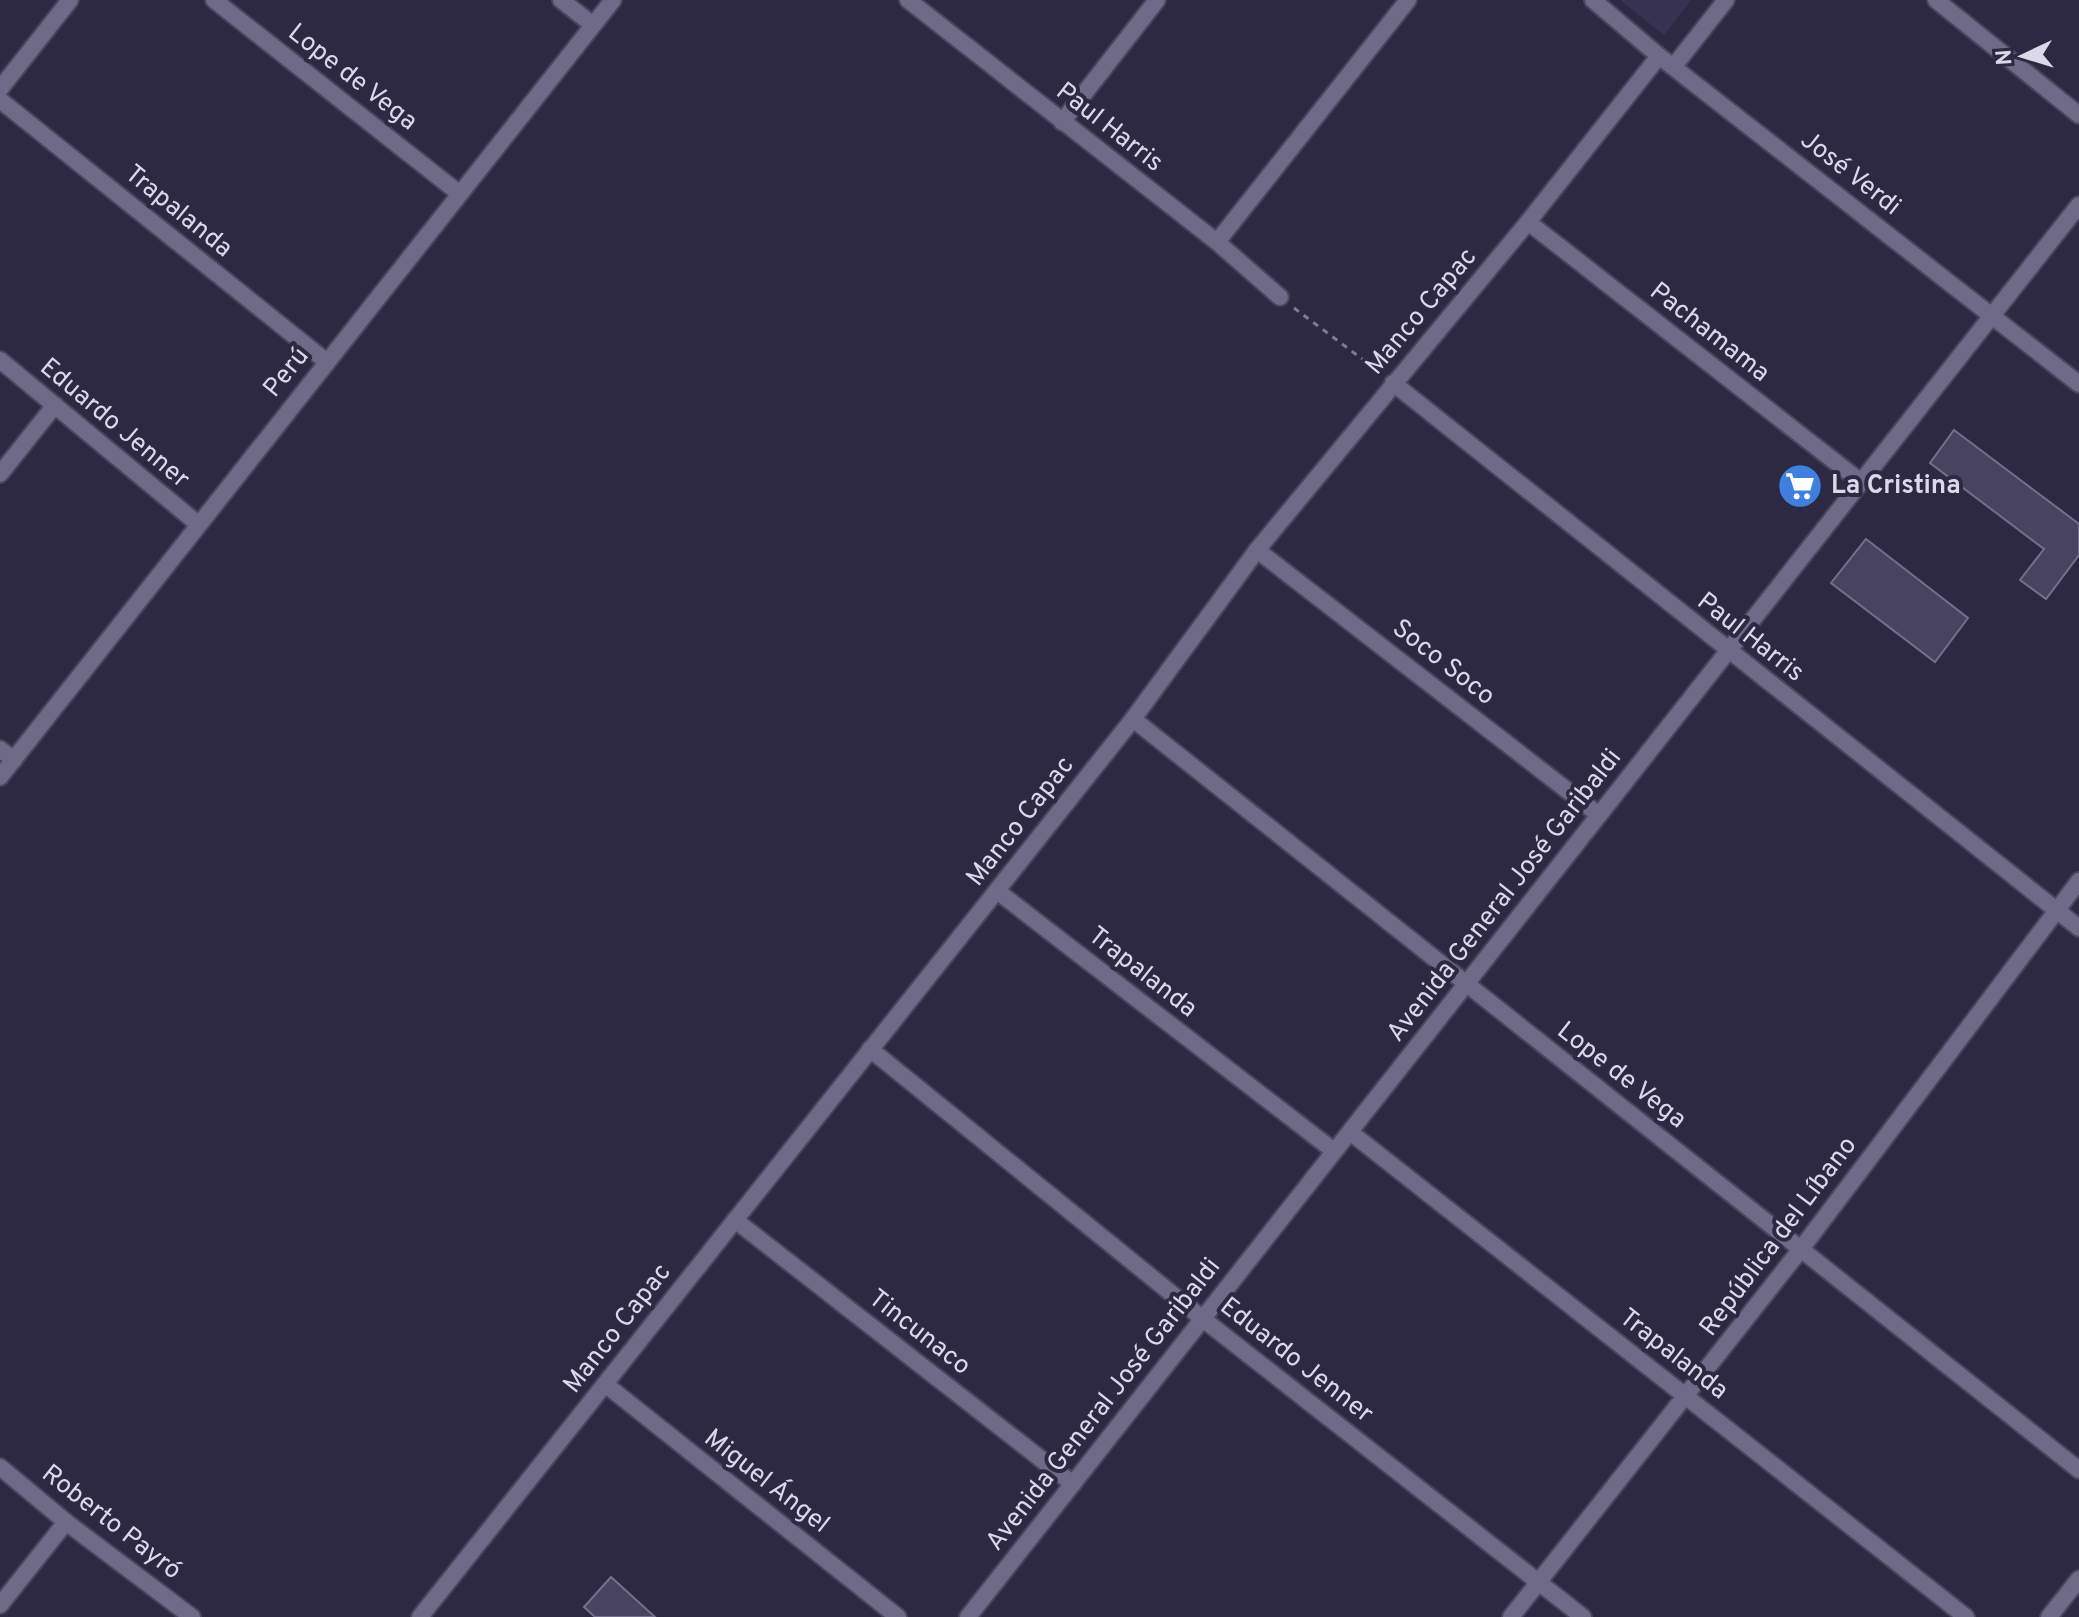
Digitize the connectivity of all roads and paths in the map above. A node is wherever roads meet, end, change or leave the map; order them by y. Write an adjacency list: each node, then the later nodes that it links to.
1 (70, 0): 13 (street)
2 (214, 0): 17 (street, Lope de Vega)
3 (561, 0): 11 (street)
4 (613, 0): 11 (street, Perú)
5 (908, 0): 16 (street, Paul Harris)
6 (1157, 0): 16 (street)
7 (1408, 0): 20 (street)
8 (1593, 0): 12 (street, José Verdi)
9 (1726, 0): 12 (street, Manco Capac)
10 (1936, 0): 15 (street)
11 (593, 25): 17 (street, Perú)
12 (1667, 61): 19 (street, Manco Capac); 22 (street, José Verdi)
13 (0, 89)
14 (0, 100): 24 (street, Trapalanda)
15 (2079, 115)
16 (1062, 122): 20 (street, Paul Harris)
17 (460, 194): 24 (street, Perú)
18 (2079, 205): 22 (street, Avenida General José Garibaldi)
19 (1528, 222): 25 (street, Manco Capac); 29 (street, Pachamama)
20 (1217, 242): 21 (street, Paul Harris)
21 (1280, 297): 25 (path)
22 (1992, 315): 26 (street, José Verdi); 29 (street, Avenida General José Garibaldi)
23 (0, 360): 27 (street, Eduardo Jenner)
24 (327, 362): 30 (street, Perú)
25 (1393, 383): 31 (street, Manco Capac); 32 (street, Paul Harris)
26 (2079, 384)
27 (55, 405): 28 (street); 30 (street, Eduardo Jenner)
28 (0, 474)
29 (1861, 482): 32 (street, Avenida General José Garibaldi)
30 (198, 524): 35 (street, Perú)
31 (1257, 550): 33 (street, Manco Capac); 37 (street, Soco Soco)
32 (1728, 651): 37 (street, Avenida General José Garibaldi); 40 (street, Paul Harris)
33 (1133, 719): 39 (street, Manco Capac); 42 (street, Lope de Vega)
34 (0, 749): 35 (street)
35 (14, 760): 36 (street, Perú)
36 (0, 777)
37 (1599, 815): 42 (street, Avenida General José Garibaldi)
38 (2079, 881): 40 (street, República del Líbano)
39 (997, 891): 43 (street, Manco Capac); 45 (street, Trapalanda)
40 (2056, 910): 41 (street, Paul Harris); 47 (street, República del Líbano)
41 (2079, 928)
42 (1466, 984): 44 (street, Avenida General José Garibaldi); 47 (street, Lope de Vega)
43 (870, 1049): 46 (street, Manco Capac); 48 (street, Eduardo Jenner)
44 (1350, 1132): 45 (street, Avenida General José Garibaldi); 50 (street, Trapalanda)
45 (1334, 1151): 48 (street, Avenida General José Garibaldi)
46 (735, 1220): 49 (street, Manco Capac); 53 (street, Tincunaco)
47 (1801, 1249): 50 (street, República del Líbano); 52 (street, Lope de Vega)
48 (1203, 1319): 53 (street, Avenida General José Garibaldi); 56 (street, Eduardo Jenner)
49 (605, 1384): 59 (street, Manco Capac); 60 (street, Miguel Ángel)
50 (1686, 1397): 56 (street, República del Líbano); 64 (street, Trapalanda)
51 (0, 1467): 54 (street, Roberto Payró)
52 (2079, 1470)
53 (1073, 1484): 61 (street, Avenida General José Garibaldi)
54 (66, 1522): 57 (street); 58 (street, Roberto Payró)
55 (2079, 1579): 65 (street)
56 (1539, 1582): 62 (street, República del Líbano); 63 (street, Eduardo Jenner)
57 (0, 1605)
58 (192, 1617)
59 (420, 1617)
60 (898, 1617)
61 (968, 1617)
62 (1511, 1617)
63 (1583, 1617)
64 (1966, 1617)
65 (2049, 1617)

